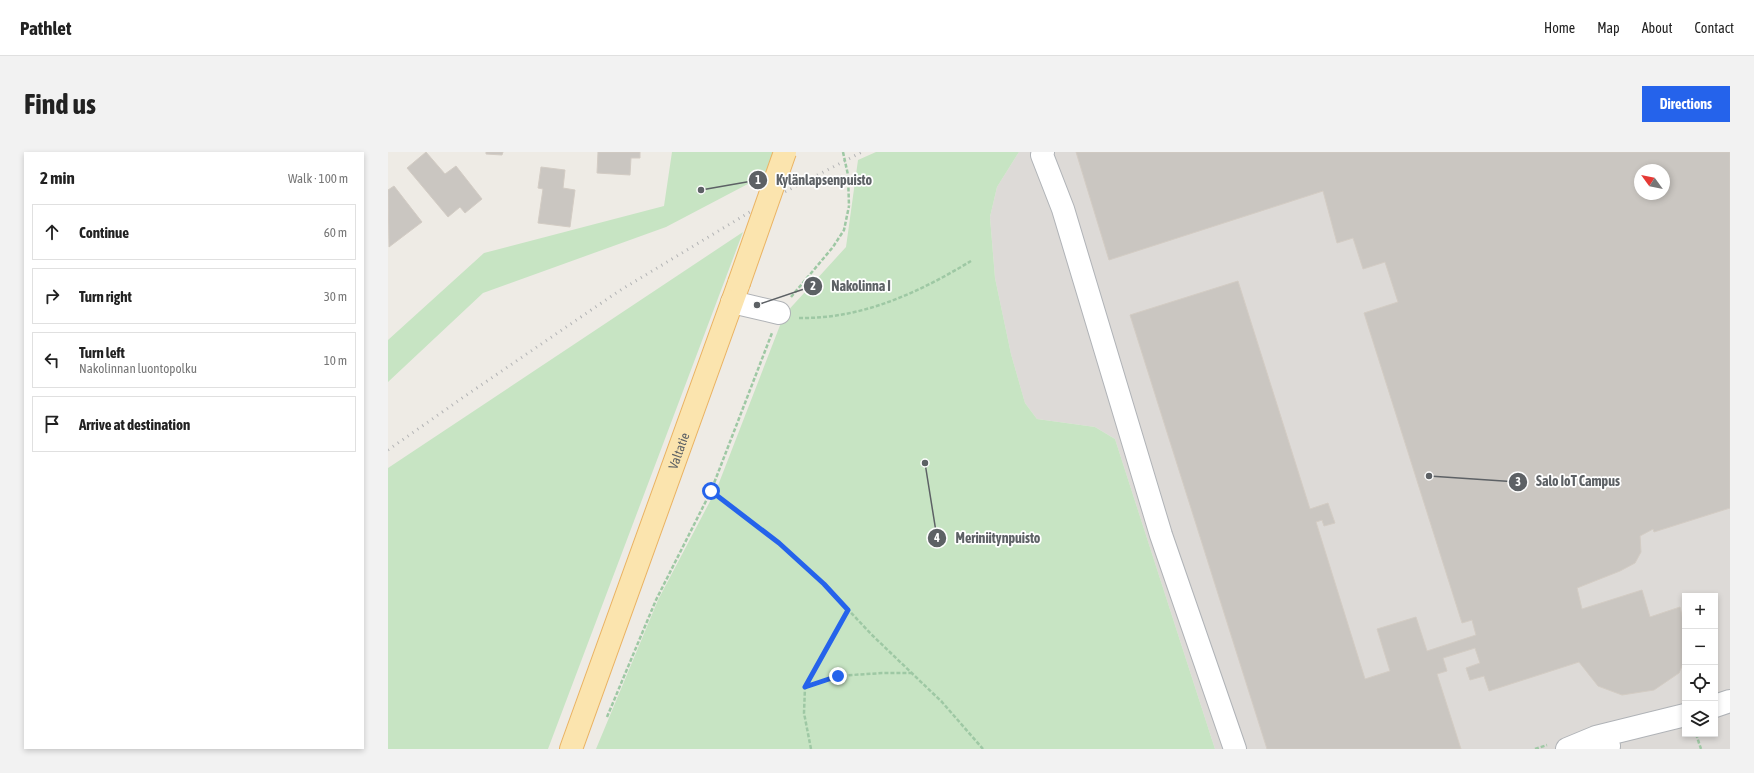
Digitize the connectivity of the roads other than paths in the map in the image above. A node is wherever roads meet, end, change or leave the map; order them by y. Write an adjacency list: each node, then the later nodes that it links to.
1 (785, 152): 3 (main road, Valtatie, bridge)
2 (1044, 152): 10 (lane)
3 (735, 293): 4 (lane); 9 (main road, Valtatie)
4 (779, 313)
5 (1730, 701): 6 (lane)
6 (1718, 705)
7 (1682, 716): 8 (lane)
8 (1604, 743): 11 (lane)
9 (571, 749)
10 (1235, 749)
11 (1567, 749)

